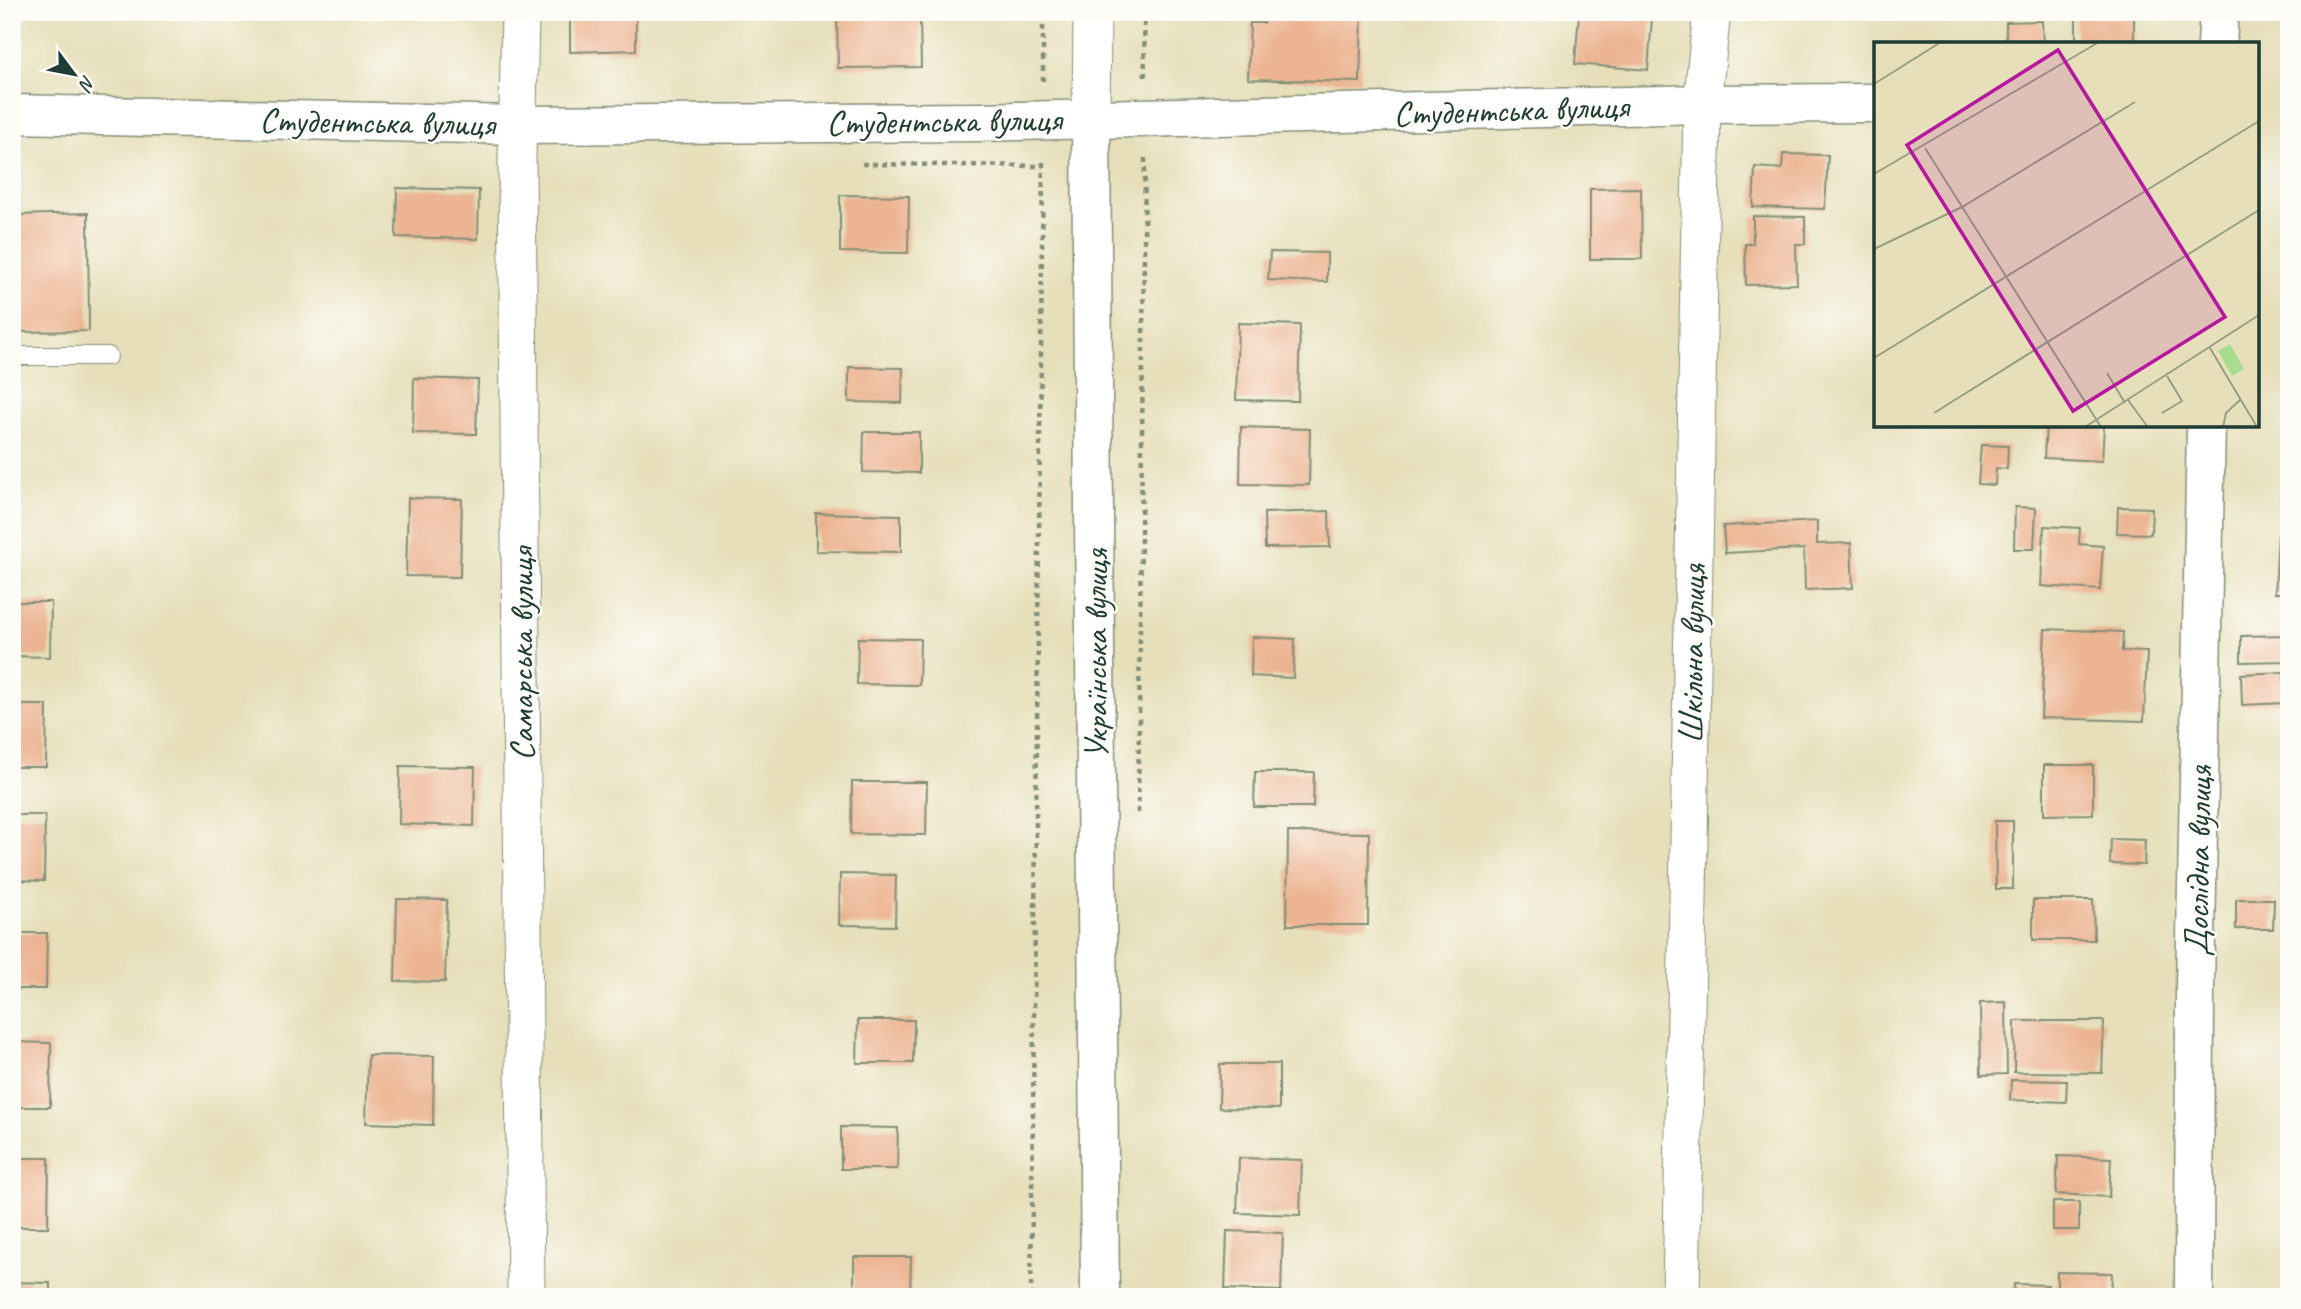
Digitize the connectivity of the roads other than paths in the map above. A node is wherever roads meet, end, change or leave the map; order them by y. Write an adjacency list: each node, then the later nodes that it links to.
1 (520, 12): 10 (street, Самарська вулиця)
2 (1092, 12): 9 (street, Українська вулиця)
3 (1712, 12): 7 (street, Шкільна вулиця)
4 (2219, 12): 5 (street)
5 (2217, 42)
6 (1874, 103): 7 (street, Студентська вулиця)
7 (1702, 104): 9 (street, Студентська вулиця); 16 (street, Шкільна вулиця)
8 (12, 114): 10 (street, Студентська вулиця)
9 (1091, 120): 10 (street, Студентська вулиця); 15 (street, Українська вулиця)
10 (519, 125): 14 (street, Самарська вулиця)
11 (12, 356): 12 (lane)
12 (108, 356)
13 (2206, 427): 17 (street, Дослідна вулиця)
14 (526, 1297)
15 (1100, 1297)
16 (1681, 1297)
17 (2194, 1297)

